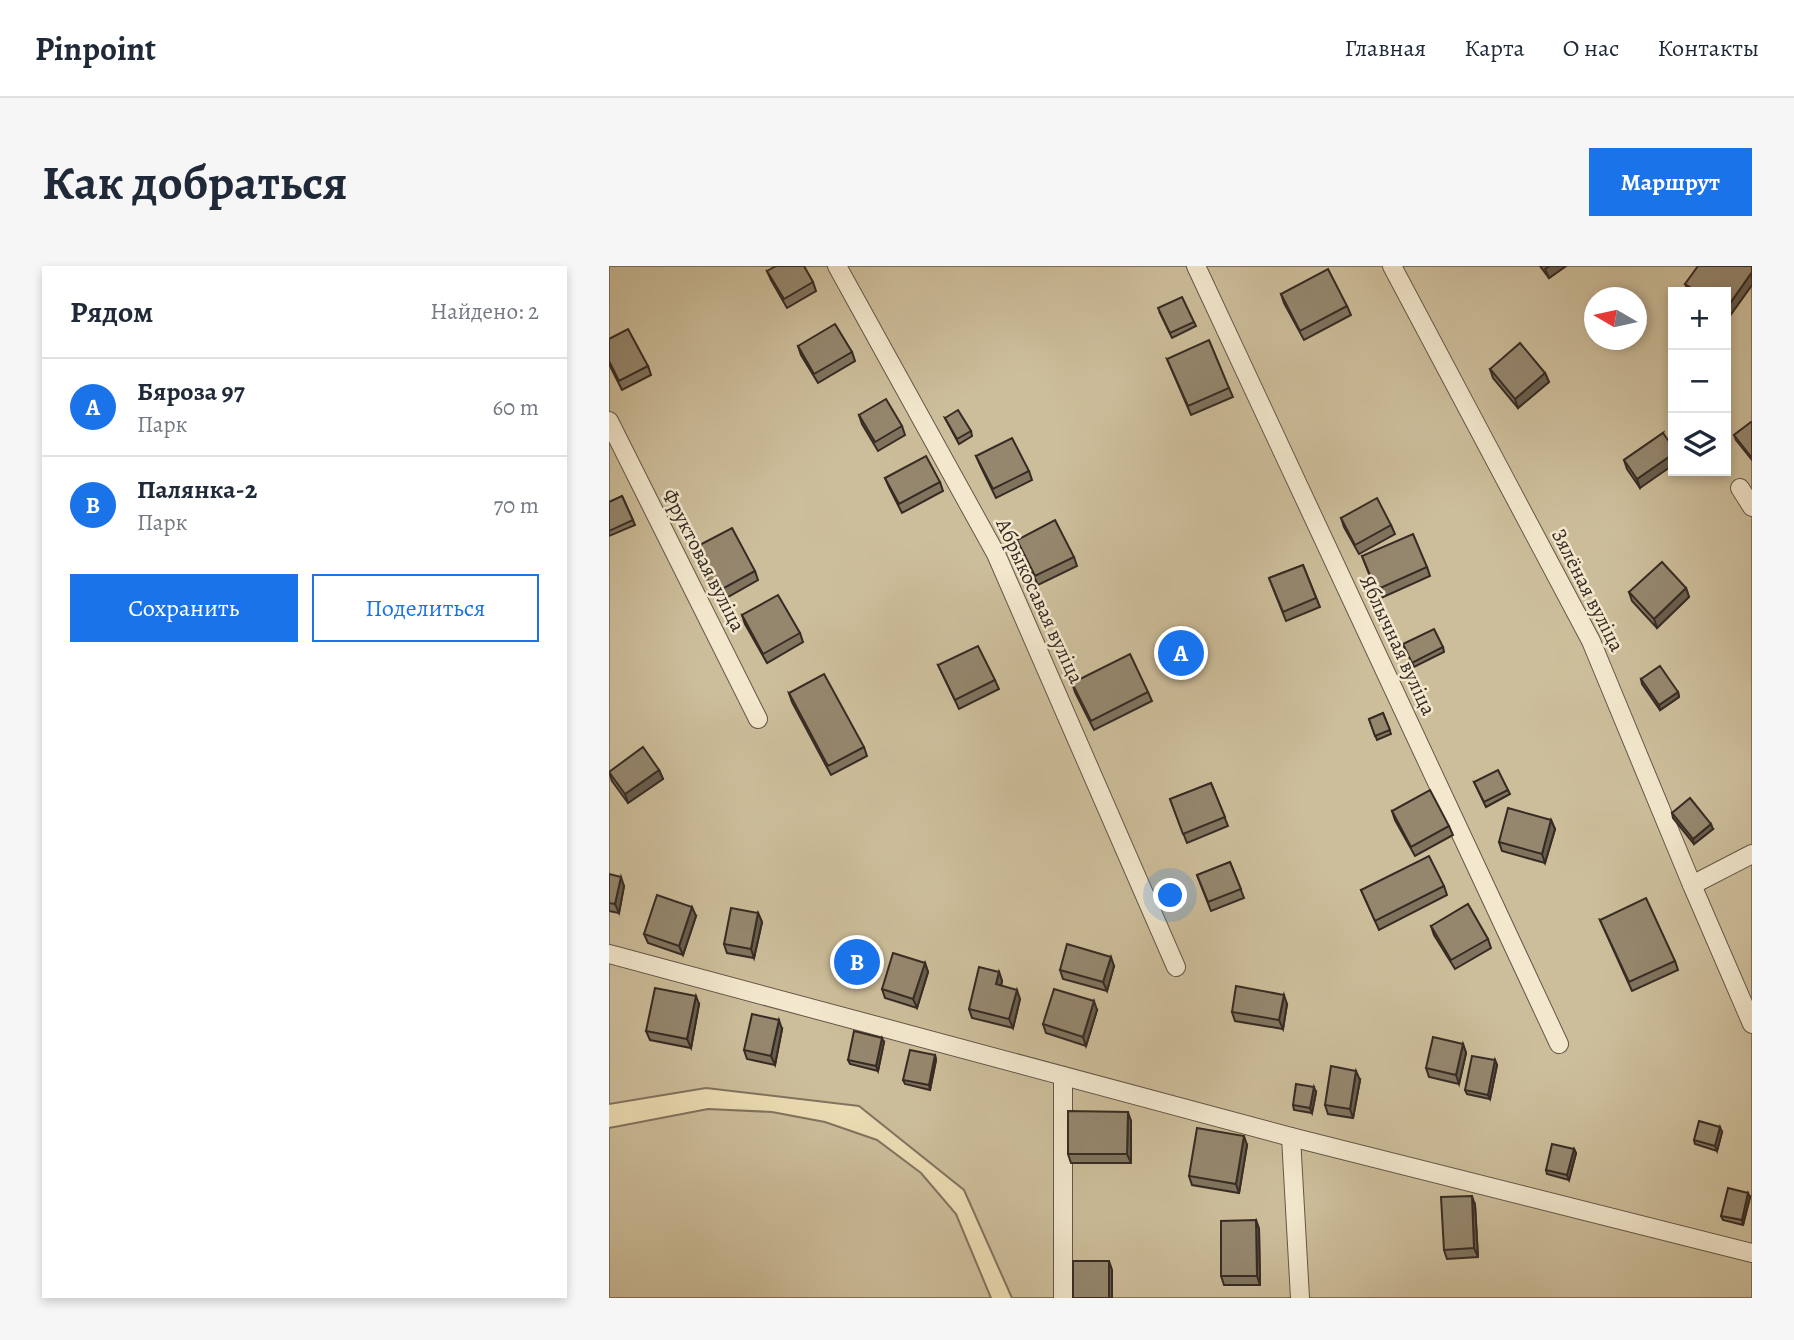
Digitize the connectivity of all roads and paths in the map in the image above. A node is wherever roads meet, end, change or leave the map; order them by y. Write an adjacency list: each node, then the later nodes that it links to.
1 (837, 266): 11 (lane, Абрыкосавая вуліца)
2 (1196, 266): 13 (lane, Яблычная вуліца)
3 (1392, 266): 9 (lane, Зялёная вуліца)
4 (609, 421): 7 (lane, Фруктовая вуліца)
5 (1740, 488): 6 (lane)
6 (1752, 507)
7 (758, 719)
8 (1752, 855): 9 (lane)
9 (1692, 885): 12 (lane, Зялёная вуліца)
10 (609, 954): 14 (lane)
11 (1176, 967)
12 (1752, 1024)
13 (1559, 1044)
14 (1063, 1076): 15 (lane); 17 (lane)
15 (1291, 1137): 16 (lane); 18 (lane)
16 (1752, 1253)
17 (1063, 1298)
18 (1300, 1298)

